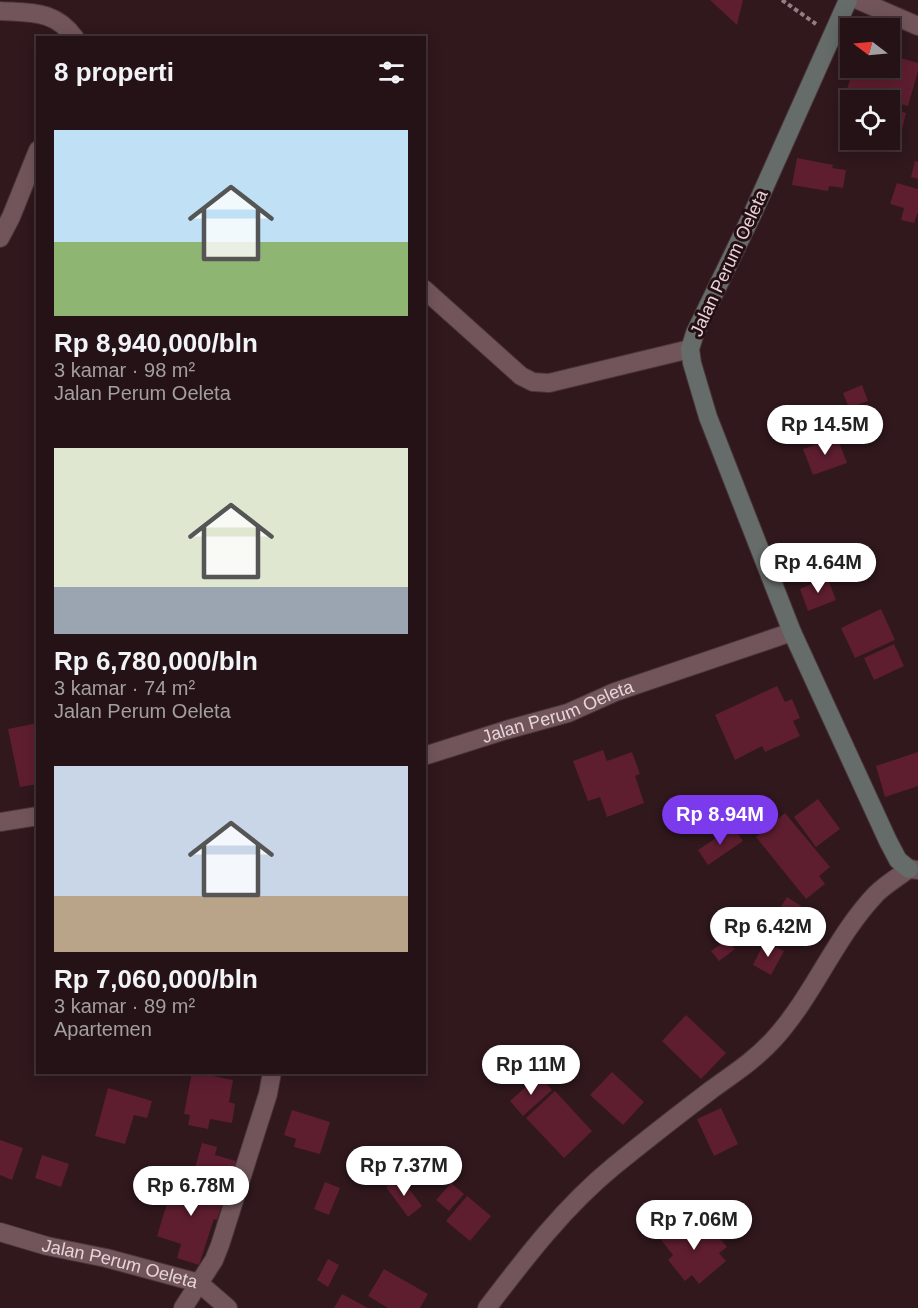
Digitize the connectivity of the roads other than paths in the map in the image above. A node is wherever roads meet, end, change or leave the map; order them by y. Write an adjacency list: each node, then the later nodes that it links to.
1 (848, 0): 9 (street, Jalan Perum Oeleta)
2 (858, 0): 4 (street)
3 (0, 11): 5 (street)
4 (918, 26)
5 (74, 36)
6 (36, 155): 7 (street)
7 (0, 238)
8 (426, 291): 9 (street)
9 (690, 349): 10 (street, Jalan Perum Oeleta)
10 (792, 632): 11 (street, Jalan Perum Oeleta); 14 (street, Jalan Perum Oeleta)
11 (426, 755)
12 (36, 816): 13 (street)
13 (0, 822)
14 (913, 869): 20 (street)
15 (272, 1074): 17 (street, Jalan Perum Oeleta)
16 (0, 1232): 17 (street, Jalan Perum Oeleta)
17 (200, 1283): 18 (street); 19 (street)
18 (183, 1308)
19 (228, 1308)
20 (487, 1308)

